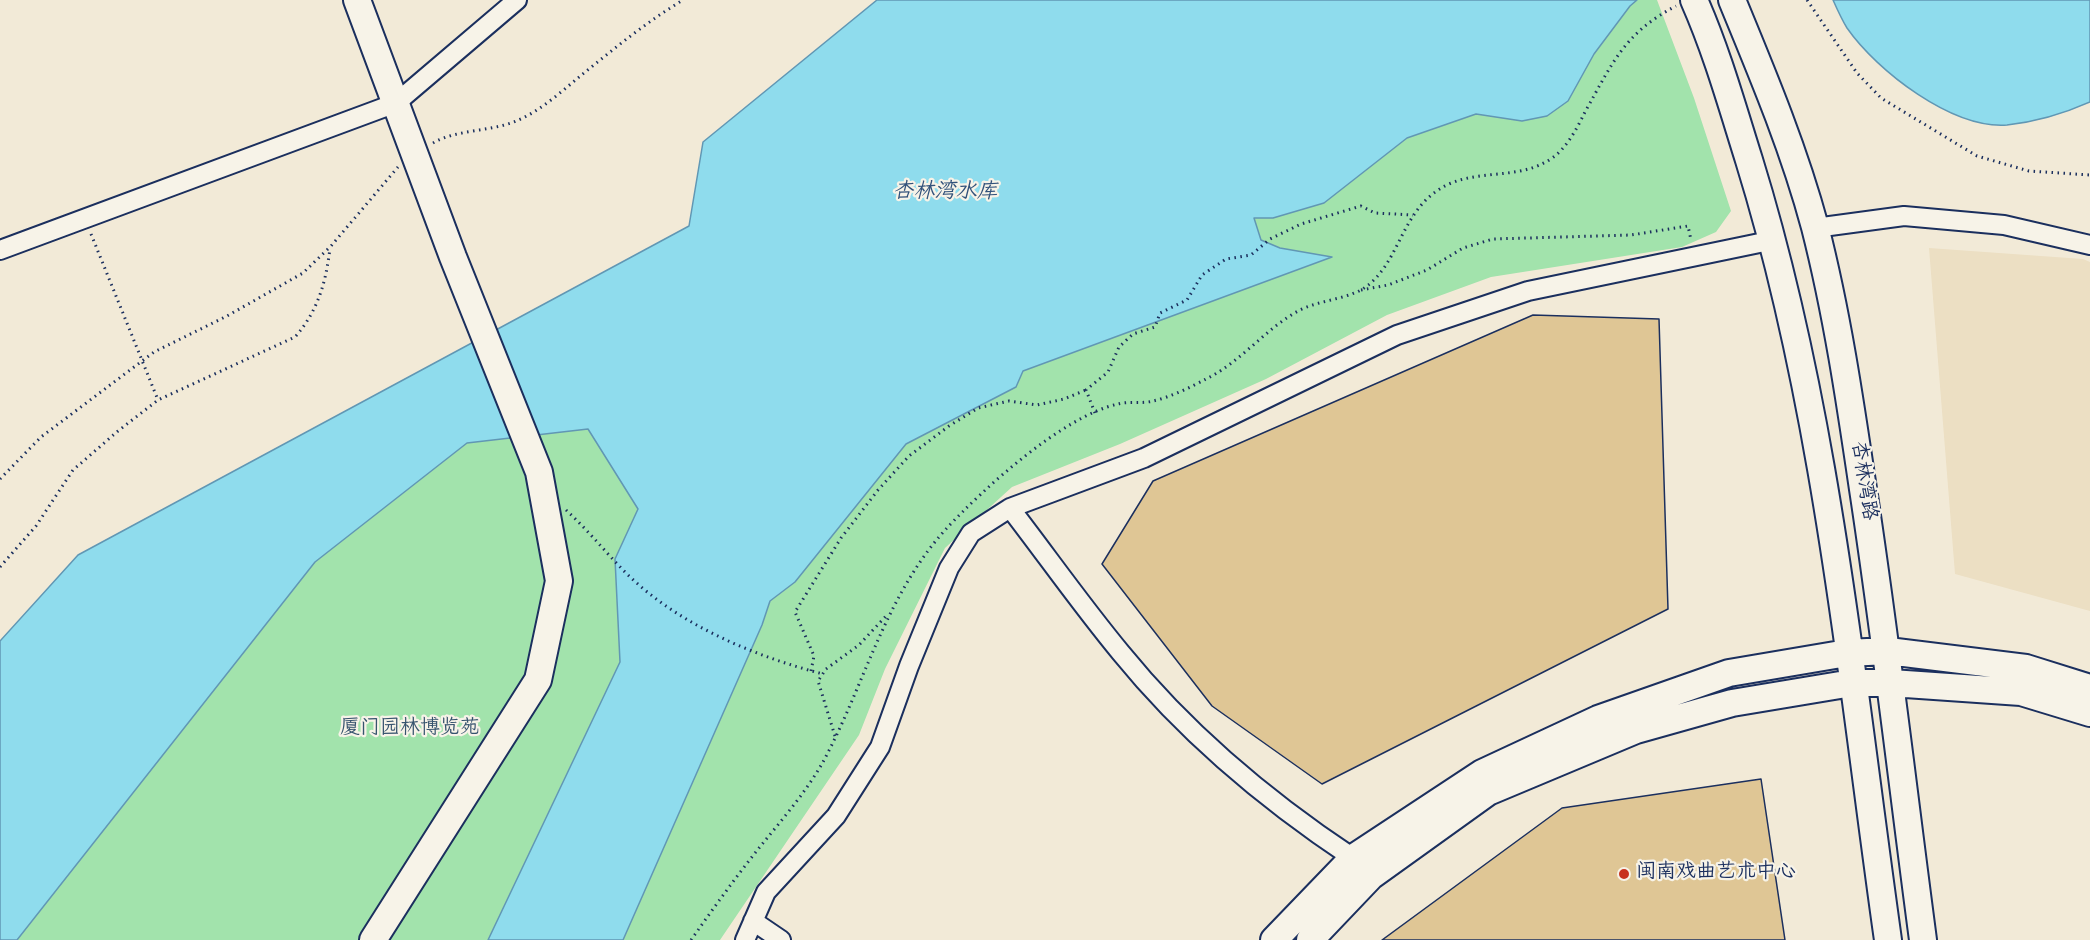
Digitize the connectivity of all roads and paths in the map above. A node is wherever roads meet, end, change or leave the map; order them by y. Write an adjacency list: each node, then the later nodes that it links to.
1 (357, 0): 7 (street)
2 (517, 0): 7 (street)
3 (683, 0): 8 (path)
4 (1694, 0): 13 (street, 杏林湾路)
5 (1732, 0): 12 (street, 杏林湾路)
6 (1807, 0): 9 (path)
7 (396, 103): 8 (street); 11 (street)
8 (416, 153): 15 (path); 24 (street)
9 (2090, 175)
10 (1413, 215): 20 (path)
11 (85, 218): 16 (street); 19 (path)
12 (1815, 228): 14 (street); 28 (street, 杏林湾路)
13 (1774, 240): 17 (street); 29 (street, 杏林湾路)
14 (2090, 245)
15 (331, 246): 19 (path); 21 (path)
16 (0, 250)
17 (1694, 256): 18 (path); 25 (street)
18 (1359, 291)
19 (142, 361): 21 (path); 23 (path)
20 (1086, 390): 22 (path); 30 (path)
21 (158, 400): 26 (path)
22 (1095, 413)
23 (0, 479)
24 (543, 497): 30 (path); 40 (street)
25 (1010, 507): 37 (street); 39 (street)
26 (0, 567)
27 (890, 612): 31 (path)
28 (1888, 651): 29 (street); 33 (street, 杏林湾路); 34 (street)
29 (1847, 653): 32 (street, 杏林湾路); 37 (street)
30 (811, 671): 31 (path)
31 (823, 674): 36 (path)
32 (1852, 683): 33 (street); 38 (street); 45 (street, 杏林湾路)
33 (1891, 683): 35 (street); 46 (street, 杏林湾路)
34 (2090, 688)
35 (2090, 713)
36 (835, 736)
37 (1353, 858): 38 (street); 43 (street)
38 (1371, 876): 44 (street)
39 (753, 921): 41 (street); 42 (street)
40 (373, 940)
41 (745, 940)
42 (781, 940)
43 (1274, 940)
44 (1310, 940)
45 (1888, 940)
46 (1923, 940)

